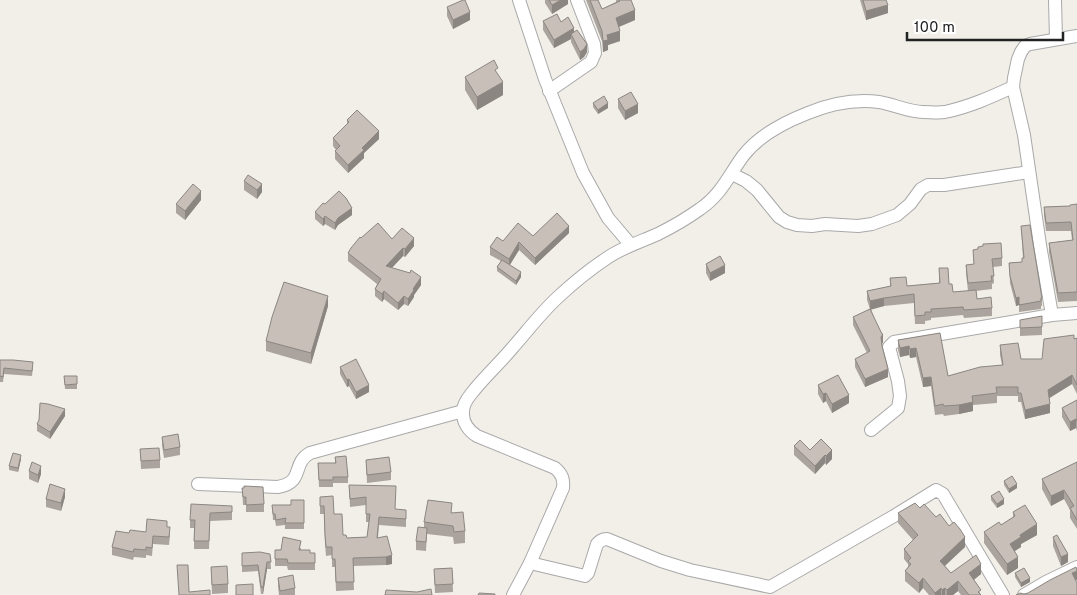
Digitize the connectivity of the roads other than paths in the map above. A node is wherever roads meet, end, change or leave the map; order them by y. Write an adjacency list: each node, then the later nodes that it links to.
1 (519, 0): 7 (street)
2 (577, 0): 7 (street)
3 (1055, 0): 5 (street)
4 (1077, 36): 5 (street)
5 (1056, 39): 6 (street)
6 (1013, 87): 8 (street); 9 (street)
7 (549, 91): 10 (street)
8 (1029, 172): 9 (street); 12 (street)
9 (732, 174): 10 (street)
10 (630, 244): 13 (street)
11 (1077, 313): 12 (street)
12 (1052, 315): 14 (street)
13 (463, 410): 15 (street); 16 (street)
14 (871, 430)
15 (198, 484)
16 (530, 563): 18 (street); 19 (street)
17 (1077, 567): 20 (street)
18 (513, 595)
19 (1003, 595)
20 (1024, 595)

